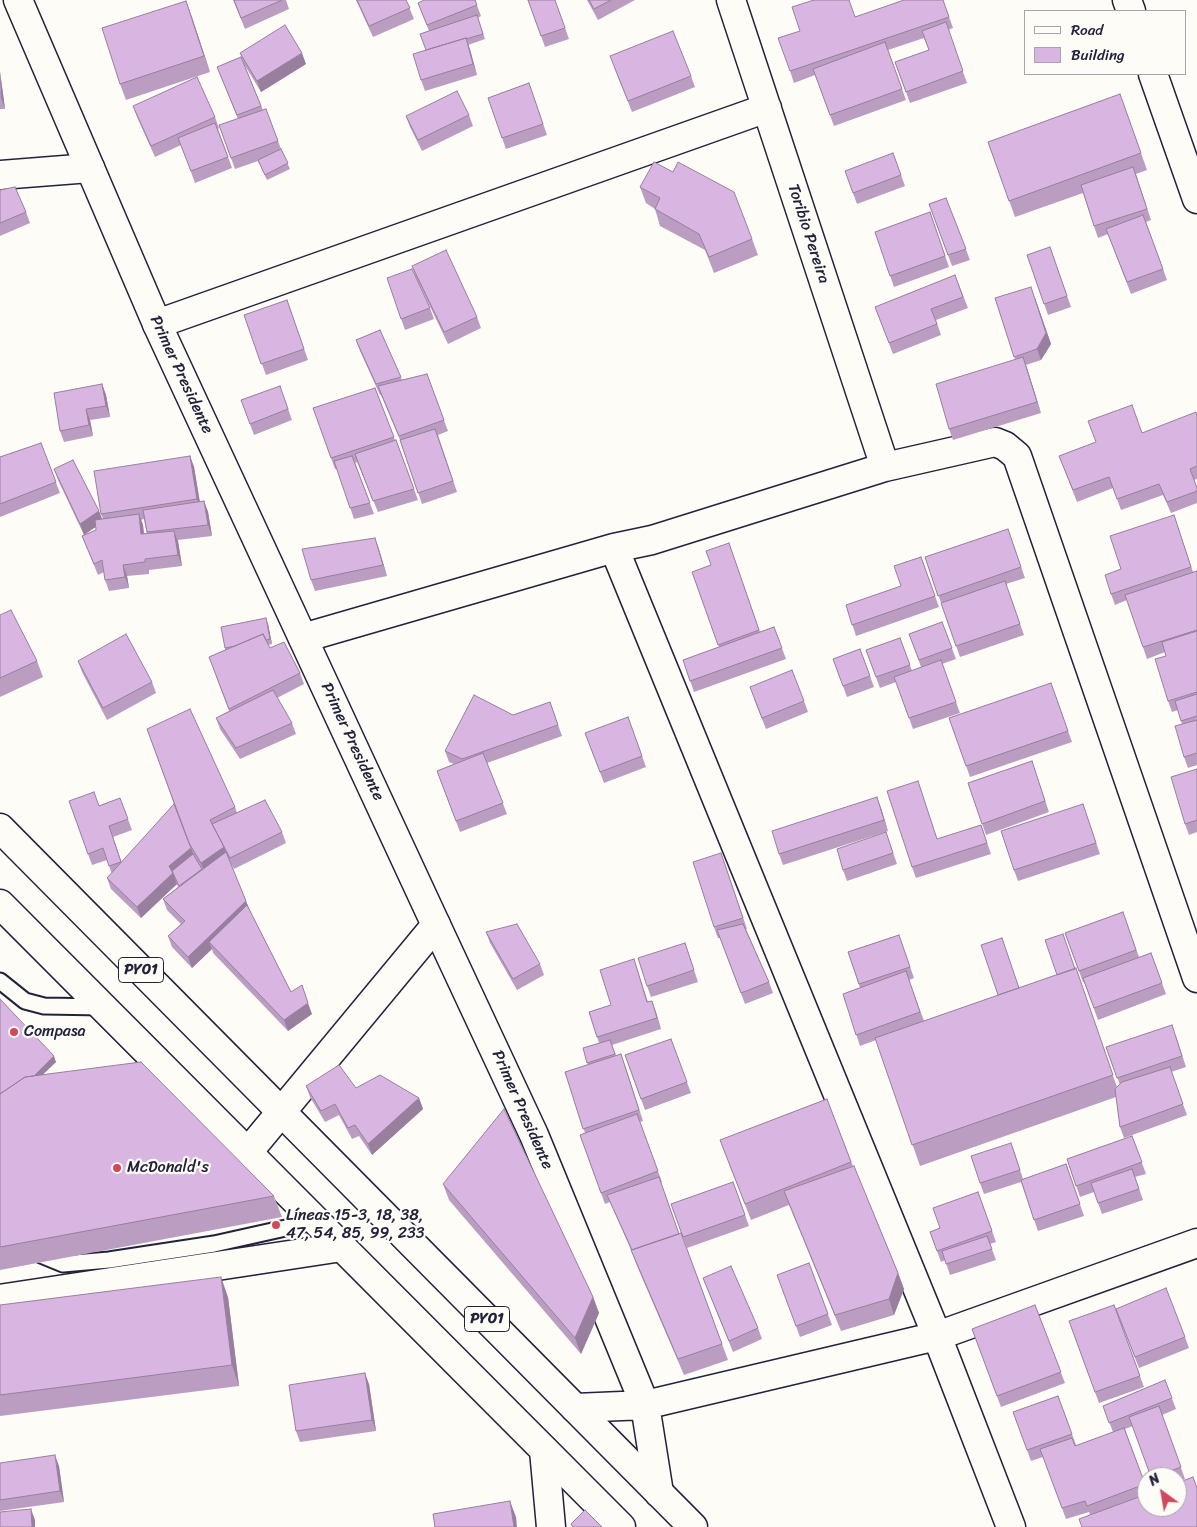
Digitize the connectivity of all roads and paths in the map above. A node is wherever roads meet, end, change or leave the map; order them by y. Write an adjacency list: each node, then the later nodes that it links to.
1 (18, 0): 5 (main road, Primer Presidente)
2 (731, 0): 4 (main road, Toribio Pereira)
3 (1153, 75): 7 (main road)
4 (767, 108): 8 (main road); 9 (main road, Toribio Pereira)
5 (90, 168): 6 (main road); 8 (main road, Primer Presidente)
6 (0, 175)
7 (1197, 199)
8 (157, 324): 11 (main road, Primer Presidente)
9 (885, 467): 10 (main road); 15 (main road)
10 (614, 548): 11 (main road); 25 (main road)
11 (303, 638): 14 (main road, Primer Presidente)
12 (0, 828): 18 (main road, PY01)
13 (0, 904): 17 (main road)
14 (436, 925): 18 (main road); 26 (main road, Primer Presidente)
15 (1197, 978)
16 (0, 982): 17 (lane)
17 (103, 1008): 19 (main road)
18 (282, 1112): 19 (main road); 27 (main road, PY01)
19 (238, 1154): 20 (main road)
20 (317, 1221): 21 (lane); 23 (main road)
21 (21, 1239)
22 (1197, 1243): 25 (main road)
23 (342, 1247): 24 (main road); 28 (main road)
24 (0, 1299)
25 (937, 1336): 26 (main road); 33 (main road)
26 (645, 1405): 27 (main road); 29 (main road, Primer Presidente)
27 (575, 1408): 29 (main road, PY01)
28 (544, 1450): 30 (main road); 31 (main road)
29 (659, 1493): 32 (main road, PY01)
30 (551, 1527)
31 (621, 1527)
32 (693, 1527)
33 (1010, 1527)

